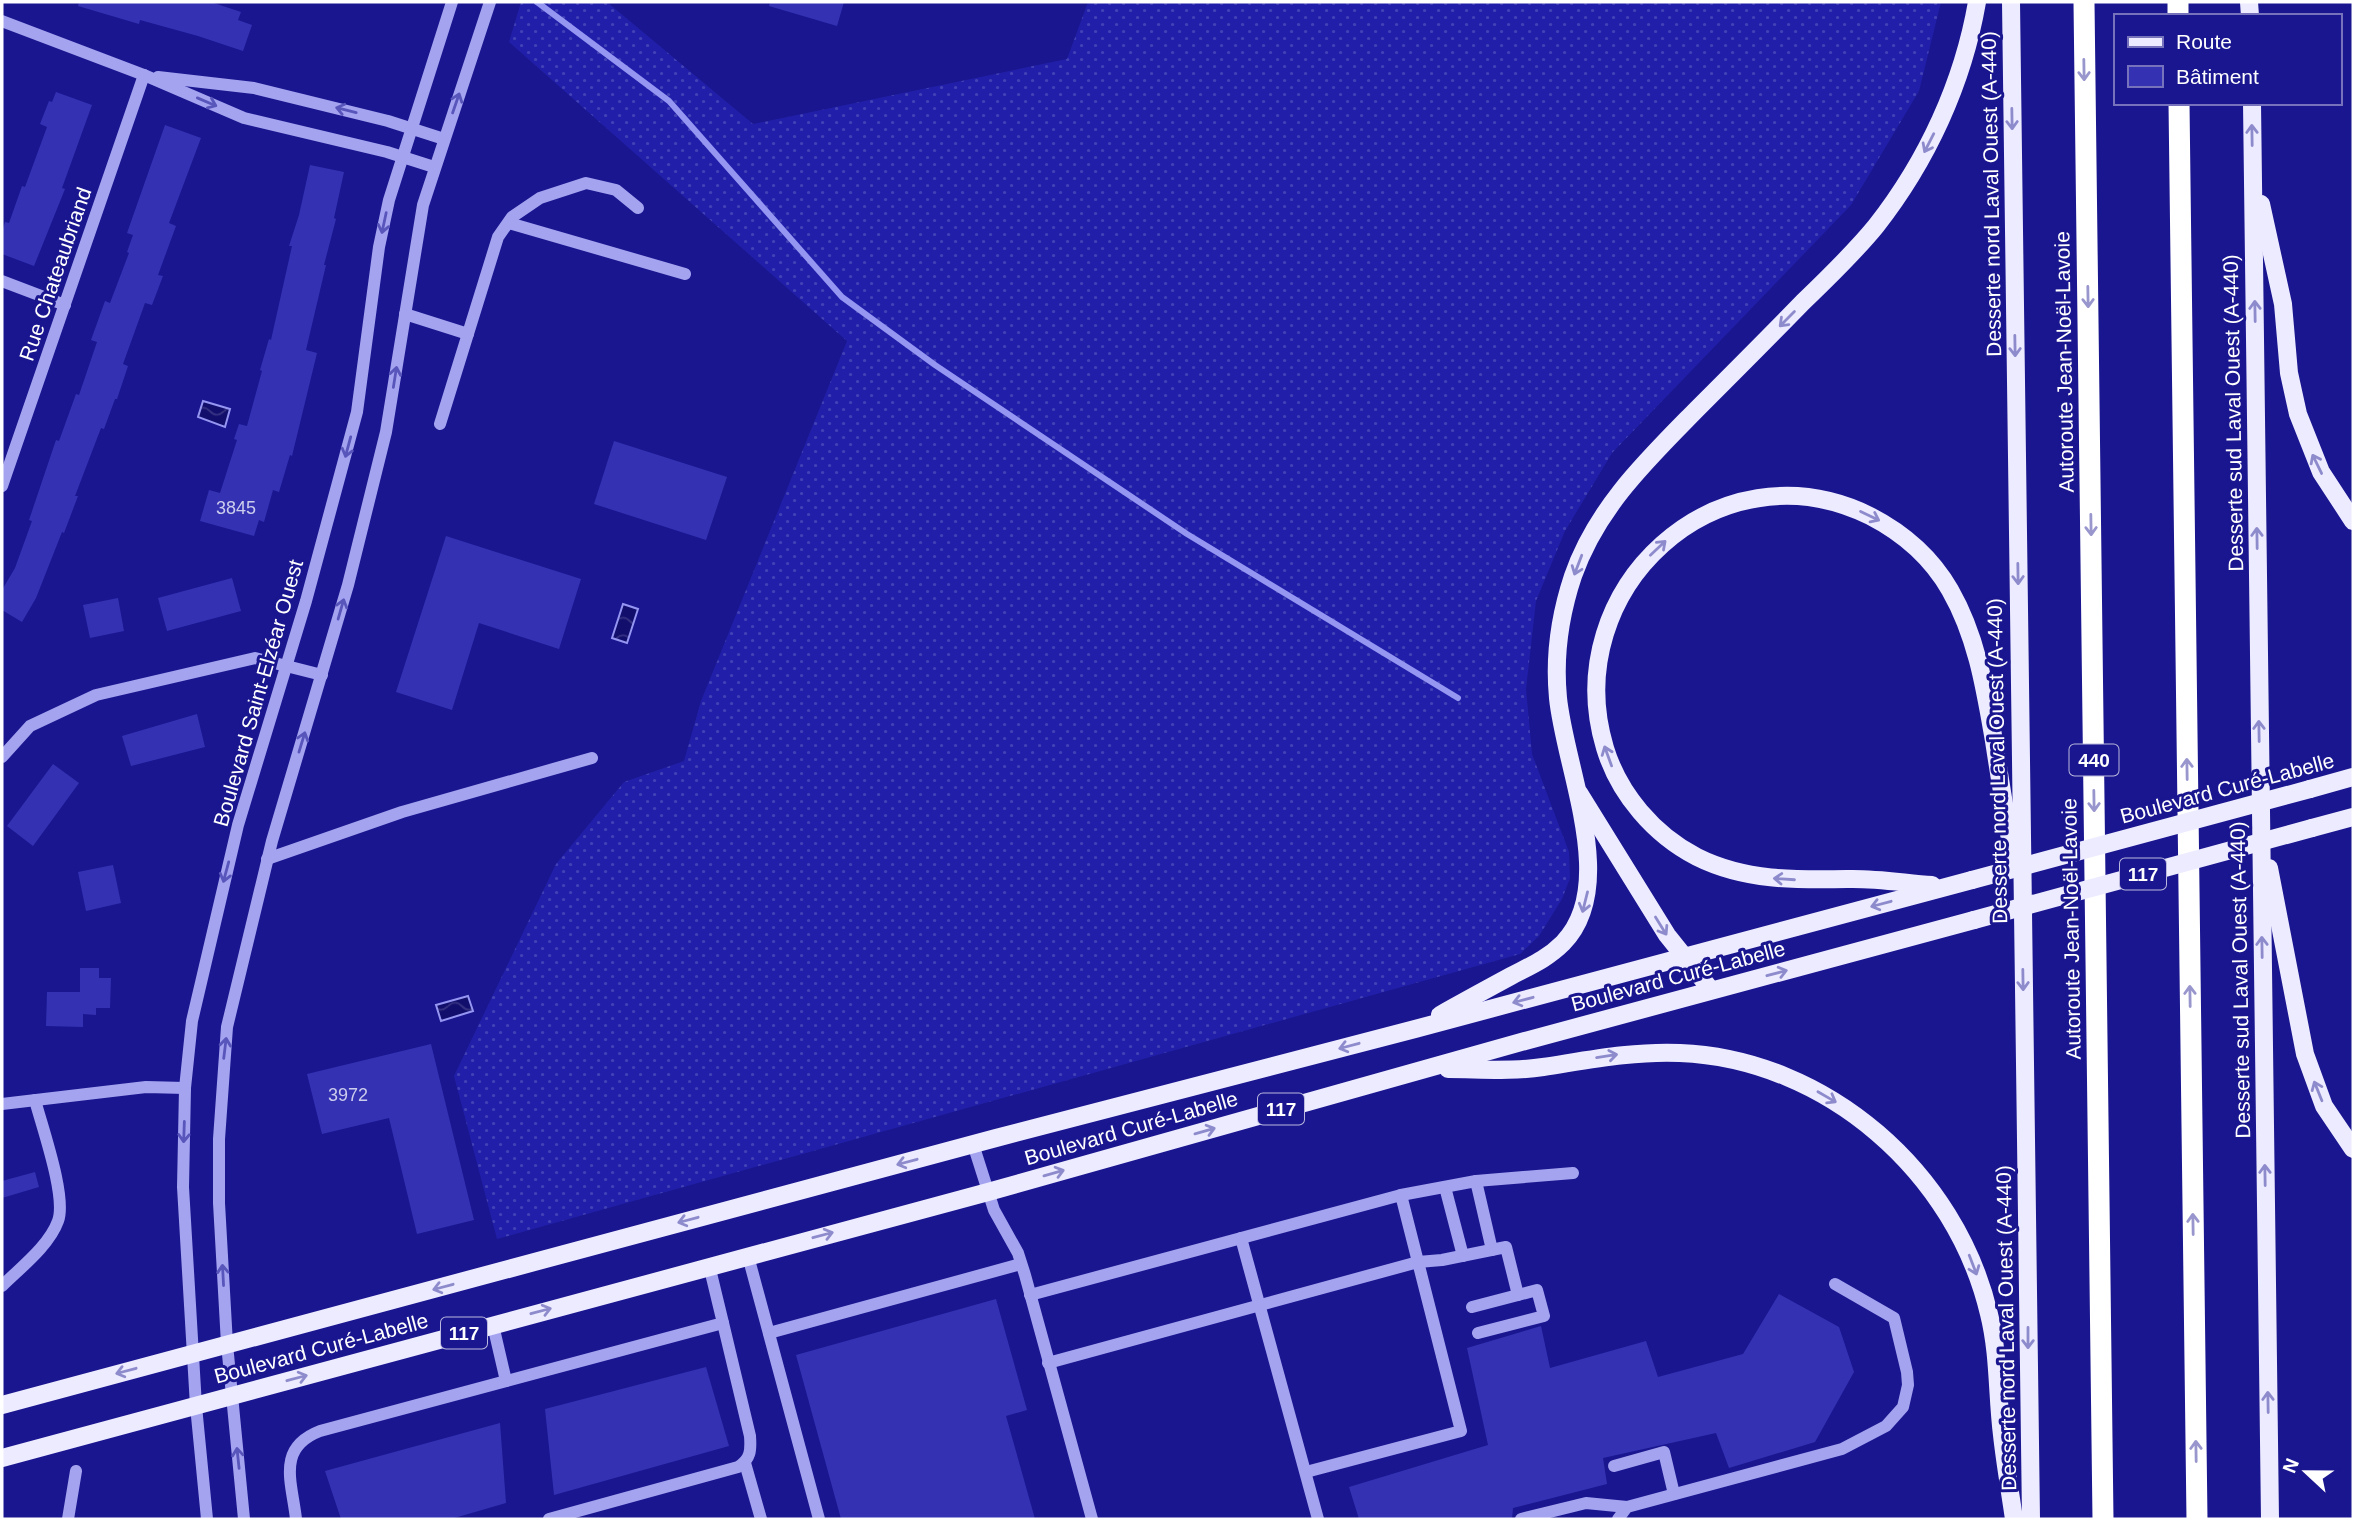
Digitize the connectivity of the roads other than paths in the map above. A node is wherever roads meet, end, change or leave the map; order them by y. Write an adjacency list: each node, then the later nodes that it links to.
1 (452, 2): 10 (street, Boulevard Saint-Elzéar Ouest)
2 (490, 2): 11 (street, one-way to 2)
3 (1977, 2): 30 (main road, one-way to 30)
4 (2011, 2): 35 (main road, Desserte nord Laval Ouest (A-440), one-way to 35)
5 (2084, 2): 94 (highway, Autoroute Jean-Noël-Lavoie / 440, one-way to 94)
6 (2, 21): 7 (street)
7 (144, 75): 10 (street, one-way to 7); 12 (street, one-way to 12); 19 (street, Rue Chateaubriand)
8 (2179, 105): 95 (highway, one-way to 8)
9 (2252, 105): 13 (main road, Desserte sud Laval Ouest (A-440), one-way to 9)
10 (411, 128): 11 (street); 12 (street, Boulevard Saint-Elzéar Ouest)
11 (444, 139): 14 (street)
12 (402, 157): 14 (street); 25 (street, Boulevard Saint-Elzéar Ouest, one-way to 25)
13 (2253, 166): 24 (main road, one-way to 13); 32 (main road, Desserte sud Laval Ouest (A-440), one-way to 13)
14 (434, 167): 20 (street)
15 (638, 208): 16 (street)
16 (509, 223): 17 (street); 21 (street)
17 (685, 274)
18 (2, 281): 19 (street)
19 (65, 305): 23 (street, Rue Chateaubriand)
20 (405, 314): 21 (street); 26 (street, one-way to 20)
21 (468, 334): 22 (street)
22 (440, 424)
23 (2, 486)
24 (2353, 522)
25 (287, 665): 26 (street); 27 (street); 40 (street, Boulevard Saint-Elzéar Ouest, one-way to 40)
26 (322, 675): 33 (street, one-way to 26)
27 (2, 757)
28 (592, 758): 33 (street)
29 (2353, 777): 34 (main road, Boulevard Curé-Labelle / 117, bridge)
30 (1577, 789): 36 (main road, one-way to 36); 38 (main road, one-way to 38)
31 (2348, 820): 37 (main road, Boulevard Curé-Labelle / 117, one-way to 31, bridge)
32 (2260, 823): 44 (main road, one-way to 32); 96 (main road, Desserte sud Laval Ouest (A-440), one-way to 32)
33 (267, 859): 67 (street, one-way to 33)
34 (1946, 887): 35 (main road, one-way to 35); 36 (main road, Boulevard Curé-Labelle / 117, one-way to 36)
35 (2022, 912): 93 (main road, Desserte nord Laval Ouest (A-440), one-way to 93)
36 (1684, 957): 37 (main road); 38 (main road, Boulevard Curé-Labelle / 117, one-way to 38)
37 (1711, 990): 39 (main road, Boulevard Curé-Labelle / 117)
38 (1415, 1029): 43 (main road, Boulevard Curé-Labelle / 117, one-way to 43)
39 (1423, 1069): 48 (main road, Boulevard Curé-Labelle / 117, one-way to 39); 92 (main road, one-way to 92)
40 (185, 1088): 41 (street); 68 (street, Boulevard Saint-Elzéar Ouest, one-way to 68)
41 (35, 1100): 42 (street); 58 (street)
42 (2, 1104)
43 (973, 1144): 48 (street); 67 (main road, Boulevard Curé-Labelle / 117, one-way to 67)
44 (2353, 1149)
45 (1573, 1173): 46 (street)
46 (1476, 1181): 47 (street); 51 (street)
47 (1445, 1186): 49 (street); 53 (street)
48 (988, 1192): 52 (main road, Boulevard Curé-Labelle / 117, one-way to 48); 55 (street)
49 (1401, 1195): 50 (street); 54 (street)
50 (1241, 1238): 60 (street); 61 (street)
51 (1492, 1250): 53 (street); 59 (street)
52 (748, 1256): 56 (main road, Boulevard Curé-Labelle / 117); 65 (street)
53 (1463, 1256): 54 (street)
54 (1418, 1262): 61 (street); 78 (street)
55 (1021, 1264): 60 (street); 65 (street)
56 (709, 1265): 63 (street); 64 (main road, Boulevard Curé-Labelle / 117, one-way to 56)
57 (1835, 1284): 79 (street)
58 (2, 1286)
59 (1518, 1294): 62 (street); 66 (street)
60 (1030, 1295): 69 (street)
61 (1259, 1305): 69 (street); 78 (street)
62 (1472, 1307)
63 (723, 1323): 70 (street); 75 (street)
64 (493, 1325): 70 (street); 71 (main road, Boulevard Curé-Labelle / 117, one-way to 64)
65 (769, 1333): 87 (street)
66 (1478, 1333)
67 (227, 1344): 68 (main road, Boulevard Curé-Labelle / 117); 71 (street)
68 (192, 1354): 72 (main road, Boulevard Curé-Labelle / 117, one-way to 72); 73 (street, Boulevard Saint-Elzéar Ouest)
69 (1048, 1363): 88 (street)
70 (506, 1381): 84 (street)
71 (232, 1396): 73 (main road, Boulevard Curé-Labelle / 117); 83 (street, one-way to 71)
72 (2, 1405)
73 (196, 1406): 74 (main road, Boulevard Curé-Labelle / 117); 82 (street, Boulevard Saint-Elzéar Ouest)
74 (2, 1458)
75 (745, 1463): 85 (street); 86 (street)
76 (1614, 1466): 79 (street)
77 (76, 1471): 81 (street)
78 (1306, 1472): 89 (street)
79 (1674, 1494): 80 (street)
80 (1627, 1507): 90 (street); 91 (street)
81 (68, 1519)
82 (206, 1519)
83 (244, 1519)
84 (296, 1519)
85 (548, 1519)
86 (761, 1519)
87 (819, 1519)
88 (1092, 1519)
89 (1318, 1519)
90 (1521, 1519)
91 (1618, 1519)
92 (2014, 1519)
93 (2031, 1519)
94 (2103, 1519)
95 (2197, 1519)
96 (2270, 1519)

